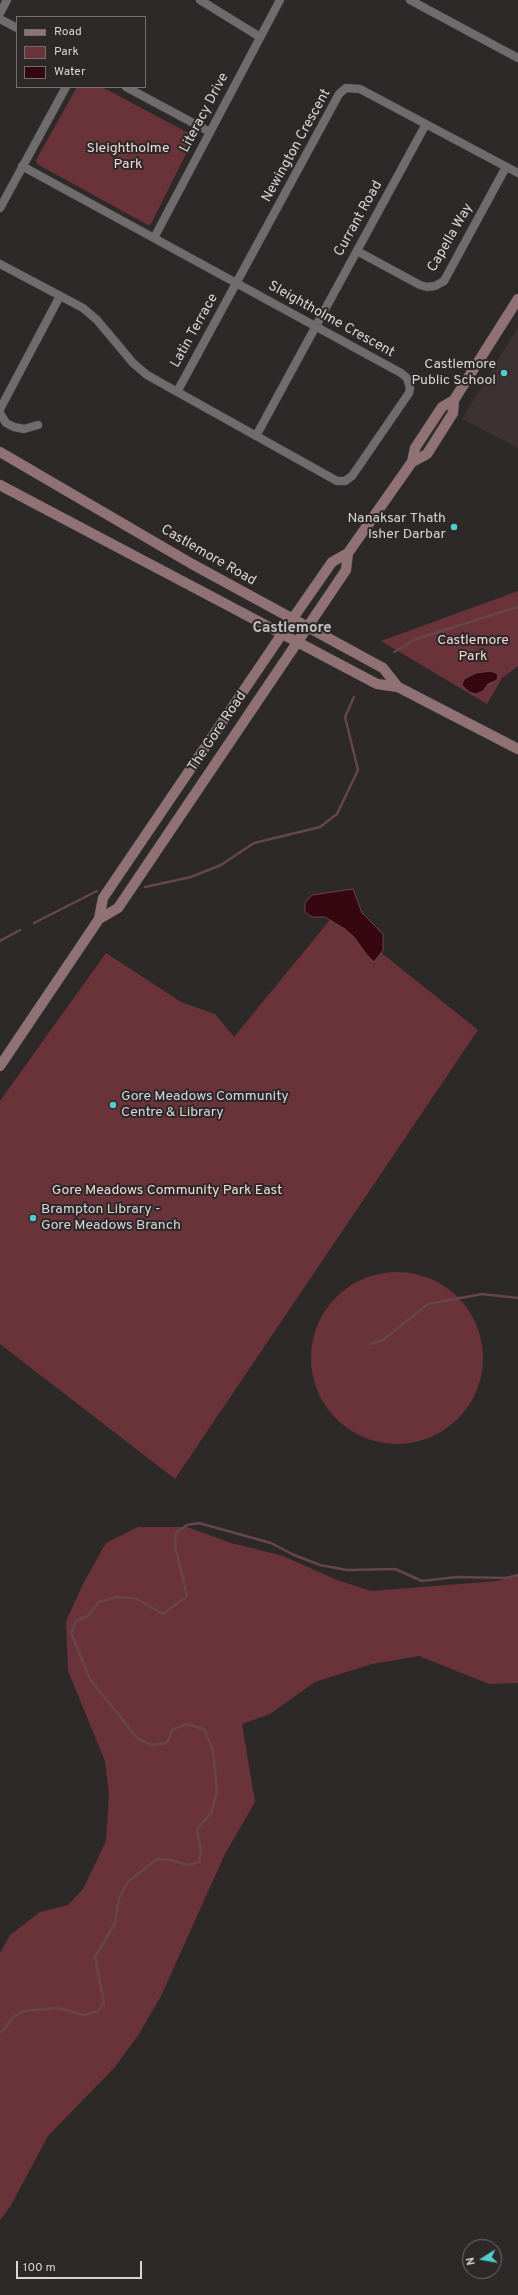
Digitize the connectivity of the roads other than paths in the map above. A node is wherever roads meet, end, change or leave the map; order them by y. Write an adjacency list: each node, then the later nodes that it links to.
1 (7, 0): 5 (street)
2 (200, 0): 8 (street)
3 (280, 0): 8 (street, Literacy Drive)
4 (410, 0): 9 (street)
5 (0, 13)
6 (0, 19): 7 (street)
7 (16, 27)
8 (260, 37): 13 (street, Literacy Drive)
9 (518, 58)
10 (65, 88): 14 (street)
11 (128, 88): 13 (street)
12 (426, 124): 15 (street, Newington Crescent); 19 (street, Currant Road); 21 (street, Newington Crescent)
13 (210, 132): 18 (street, Literacy Drive)
14 (22, 166): 17 (street); 18 (street, Sleightholme Crescent)
15 (506, 167): 16 (street, Newington Crescent); 19 (street, Capella Way)
16 (518, 173)
17 (0, 208)
18 (154, 238): 21 (street, Sleightholme Crescent)
19 (357, 251): 24 (street, Currant Road)
20 (0, 264): 22 (street, Sleightholme Crescent)
21 (236, 283): 24 (street, Sleightholme Crescent); 25 (street, Latin Terrace)
22 (60, 296): 25 (street, Sleightholme Crescent); 26 (street)
23 (518, 299): 32 (main road, The Gore Road)
24 (316, 327): 29 (street, Currant Road); 29 (street, Sleightholme Crescent)
25 (177, 392): 29 (street, Sleightholme Crescent)
26 (0, 410)
27 (0, 413): 28 (street)
28 (38, 425)
29 (256, 436)
30 (0, 452): 33 (main road, Castlemore Road)
31 (0, 485): 35 (main road, Castlemore Road)
32 (348, 553): 33 (main road, The Gore Road); 34 (main road, The Gore Road)
33 (291, 620): 34 (main road, Castlemore Road); 35 (main road, The Gore Road)
34 (307, 627): 36 (main road, The Gore Road); 37 (main road, Castlemore Road)
35 (282, 634): 36 (main road, Castlemore Road); 39 (main road, The Gore Road)
36 (297, 642): 37 (main road, Castlemore Road); 40 (main road, The Gore Road)
37 (398, 687): 38 (main road, Castlemore Road)
38 (518, 749)
39 (137, 848): 40 (main road); 41 (main road, The Gore Road)
40 (152, 858): 41 (main road, The Gore Road)
41 (99, 919): 42 (main road, The Gore Road)
42 (0, 1066)

